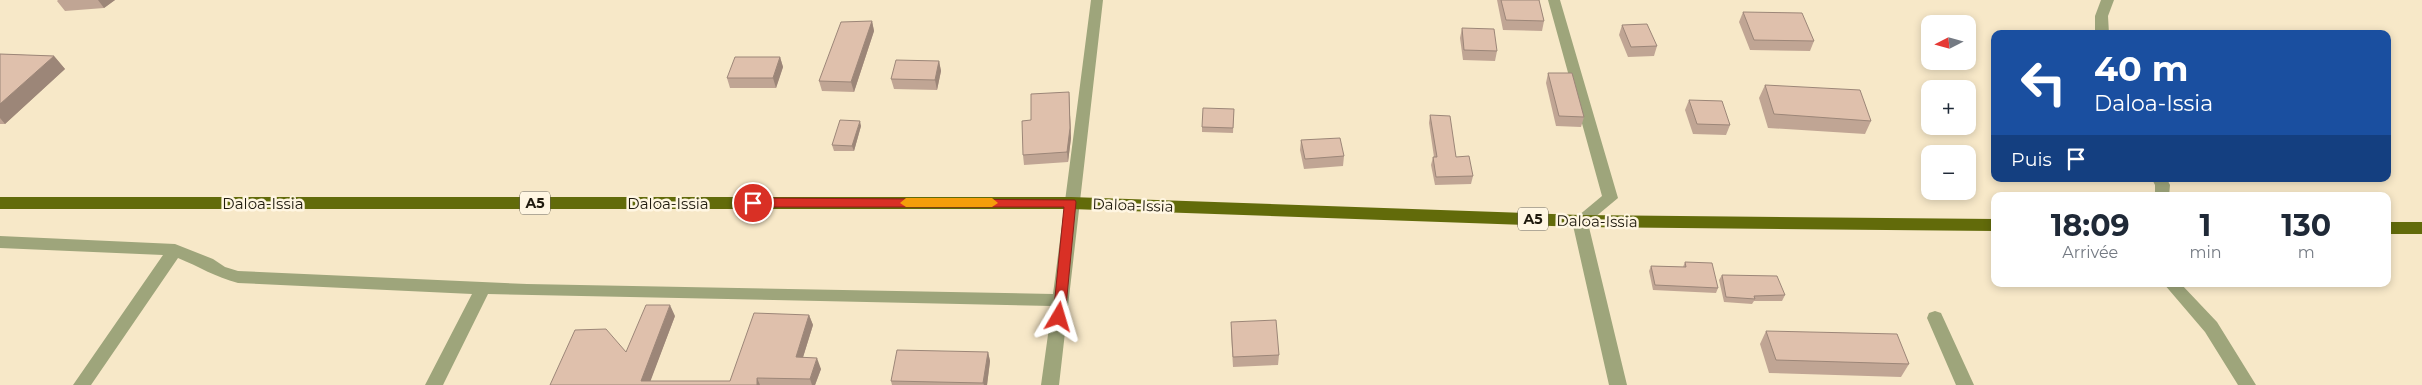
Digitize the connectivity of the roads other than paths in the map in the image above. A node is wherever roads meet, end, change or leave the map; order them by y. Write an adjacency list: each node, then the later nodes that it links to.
1 (1097, 0): 5 (street)
2 (1554, 0): 7 (street)
3 (2108, 0): 4 (street)
4 (2102, 30)
5 (1071, 202): 6 (main road, Daloa-Issia / A5); 7 (main road, Daloa-Issia / A5); 15 (street)
6 (0, 203)
7 (1580, 221): 8 (main road, Daloa-Issia / A5); 20 (street)
8 (1991, 225)
9 (2391, 228): 10 (main road)
10 (2422, 228)
11 (0, 242): 12 (street)
12 (175, 250): 14 (street); 17 (street)
13 (2175, 287): 22 (street)
14 (483, 288): 15 (street); 18 (street)
15 (1061, 300): 19 (street)
16 (1935, 318): 21 (street)
17 (82, 385)
18 (434, 385)
19 (1050, 385)
20 (1618, 385)
21 (1965, 385)
22 (2247, 385)

